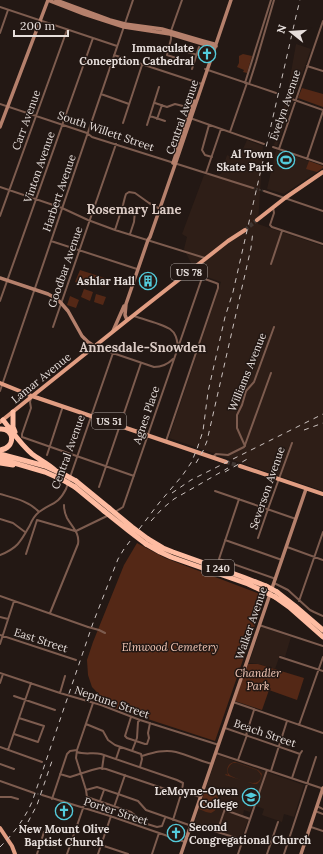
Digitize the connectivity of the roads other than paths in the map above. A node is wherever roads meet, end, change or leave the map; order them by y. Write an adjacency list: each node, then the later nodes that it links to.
1 (48, 0): 10 (main road); 11 (main road)
2 (56, 0): 10 (main road)
3 (133, 0): 15 (street, Harbert Avenue)
4 (182, 0): 18 (street)
5 (230, 0): 22 (main road, Central Avenue)
6 (271, 1): 7 (street); 13 (street)
7 (274, 1): 14 (street)
8 (0, 7): 9 (street)
9 (8, 10): 11 (street); 17 (street)
10 (85, 12): 15 (main road)
11 (41, 21): 16 (street); 44 (main road)
12 (323, 21): 30 (street, Evelyn Avenue)
13 (264, 24): 14 (street); 24 (street)
14 (267, 25): 25 (street)
15 (124, 26): 18 (main road); 20 (street, Harbert Avenue)
16 (67, 30): 19 (street); 48 (street, Carr Avenue)
17 (0, 33)
18 (171, 33): 21 (street); 22 (main road)
19 (93, 38): 20 (street); 54 (street, Vinton Avenue)
20 (117, 46): 26 (street, Harbert Avenue)
21 (169, 46): 27 (street); 28 (street)
22 (214, 46): 32 (main road, Central Avenue)
23 (200, 47): 27 (street)
24 (257, 48): 25 (street); 34 (street)
25 (260, 49): 34 (street)
26 (114, 55): 29 (street); 38 (street, Harbert Avenue)
27 (197, 55): 28 (street)
28 (194, 64): 31 (street)
29 (142, 65): 35 (street); 43 (street)
30 (307, 66): 33 (street); 40 (street, Evelyn Avenue)
31 (192, 69)
32 (206, 70): 34 (street); 35 (main road, Central Avenue)
33 (323, 71)
34 (247, 83): 37 (street); 59 (street)
35 (202, 84): 46 (main road, Central Avenue)
36 (160, 87): 41 (street)
37 (276, 93)
38 (101, 94): 43 (street); 60 (street, Harbert Avenue)
39 (286, 96): 40 (street)
40 (296, 100): 47 (street); 64 (street, Evelyn Avenue)
41 (155, 103): 45 (street); 49 (street)
42 (0, 104): 44 (street, South Willett Street)
43 (129, 104): 53 (street)
44 (7, 106): 48 (street, South Willett Street); 57 (main road)
45 (162, 106): 46 (street); 51 (street)
46 (193, 108): 50 (main road, Central Avenue)
47 (323, 110): 66 (street)
48 (36, 116): 54 (street, South Willett Street); 73 (street, Carr Avenue)
49 (150, 116): 51 (street); 55 (street)
50 (190, 118): 56 (street); 67 (main road, Central Avenue)
51 (158, 119): 52 (street)
52 (165, 121)
53 (123, 123)
54 (62, 124): 60 (street, South Willett Street); 76 (street, Vinton Avenue)
55 (147, 125)
56 (209, 125): 58 (street); 65 (street)
57 (0, 127)
58 (221, 129): 59 (street); 65 (street)
59 (230, 132): 62 (street)
60 (88, 133): 61 (street, South Willett Street); 78 (street, Harbert Avenue)
61 (116, 144): 67 (street, South Willett Street); 83 (street, Goodbar Avenue)
62 (264, 144)
63 (274, 147): 64 (street)
64 (279, 149): 66 (street)
65 (210, 156): 69 (street)
66 (307, 159): 68 (street)
67 (174, 163): 69 (street, South Willett Street); 80 (main road, Central Avenue)
68 (323, 164)
69 (206, 172): 72 (street, South Willett Street)
70 (323, 172): 75 (main road)
71 (0, 187): 73 (street)
72 (253, 188)
73 (9, 190): 76 (street); 82 (street, Carr Avenue)
74 (264, 191): 75 (street)
75 (285, 198): 77 (main road); 81 (street)
76 (36, 199): 78 (street); 99 (street, Vinton Avenue)
77 (274, 207): 84 (main road); 87 (street)
78 (62, 208): 83 (street); 90 (street, Harbert Avenue)
79 (137, 208): 88 (street)
80 (159, 208): 85 (street); 89 (main road, Central Avenue)
81 (323, 211)
82 (0, 216)
83 (89, 220): 85 (street); 92 (street, Goodbar Avenue)
84 (257, 220)
85 (116, 230): 88 (street)
86 (245, 230): 93 (main road, Lamar Avenue / US 78)
87 (282, 230): 91 (street); 94 (street)
88 (130, 234): 89 (street)
89 (148, 240): 93 (street); 95 (main road, Central Avenue)
90 (51, 241): 92 (street); 100 (street, Harbert Avenue)
91 (323, 244)
92 (79, 250): 95 (street); 102 (street, Goodbar Avenue)
93 (206, 259): 96 (main road, Lamar Avenue / US 78)
94 (271, 264)
95 (138, 270): 103 (main road, Central Avenue)
96 (188, 273): 98 (street); 104 (main road, Lamar Avenue / US 78)
97 (0, 278): 99 (main road)
98 (202, 278): 110 (street, Agnes Place); 126 (street)
99 (7, 281): 100 (main road); 101 (street, Vinton Avenue)
100 (34, 290): 102 (main road); 115 (street, Harbert Avenue)
101 (0, 301)
102 (61, 303): 106 (street, Goodbar Avenue); 109 (main road)
103 (126, 304): 105 (main road, Central Avenue); 108 (main road, Central Avenue)
104 (133, 316): 105 (main road, Lamar Avenue / US 78); 110 (street)
105 (127, 320): 108 (main road, Lamar Avenue / US 78)
106 (53, 327)
107 (274, 327): 128 (street, Williams Avenue)
108 (113, 331): 109 (main road, Lamar Avenue / US 78)
109 (94, 346): 111 (street); 117 (main road, Lamar Avenue / US 78)
110 (178, 346): 112 (street, Agnes Place)
111 (113, 353): 113 (street); 120 (street, Central Avenue)
112 (174, 358): 113 (street); 124 (street, Agnes Place)
113 (141, 363): 122 (street)
114 (271, 373): 128 (street, Williams Avenue)
115 (1, 384): 116 (street, Harbert Avenue); 117 (main road, US 51)
116 (0, 391)
117 (32, 396): 118 (main road, US 51); 119 (main road, Lamar Avenue / US 78); 125 (street)
118 (63, 406): 120 (main road, US 51); 129 (street)
119 (13, 412): 121 (main road, Lamar Avenue / US 78); 125 (highway)
120 (92, 415): 122 (main road, US 51); 133 (street, Central Avenue)
121 (1, 419): 125 (highway)
122 (120, 425): 124 (main road, US 51); 140 (street)
123 (0, 429): 130 (highway)
124 (148, 435): 126 (main road, US 51); 142 (street, Agnes Place)
125 (20, 437): 129 (street); 141 (highway)
126 (166, 441): 134 (main road, US 51)
127 (292, 443): 144 (street, Severson Avenue)
128 (245, 446): 134 (street)
129 (49, 447): 132 (street); 133 (street)
130 (0, 450)
131 (0, 454): 141 (highway, I 240)
132 (47, 454)
133 (77, 457): 140 (street); 153 (street, Central Avenue)
134 (213, 457): 136 (main road, US 51)
135 (0, 459): 139 (highway, I 240)
136 (226, 462)
137 (0, 464): 139 (highway)
138 (240, 466): 144 (main road)
139 (30, 467): 143 (highway, I 240)
140 (106, 467): 142 (street); 145 (street)
141 (56, 470): 143 (highway, I 240)
142 (134, 476): 157 (street, Agnes Place)
143 (64, 477): 168 (highway, I 240, bridge)
144 (278, 480): 146 (main road); 152 (street, Severson Avenue)
145 (99, 487)
146 (306, 489): 149 (main road); 155 (main road, Walker Avenue)
147 (215, 491): 150 (street)
148 (0, 494): 153 (street)
149 (323, 494)
150 (239, 499): 152 (street); 160 (street)
151 (64, 505): 157 (street, Central Avenue)
152 (268, 509): 155 (street); 159 (street, Severson Avenue)
153 (39, 512): 156 (street, Central Avenue)
154 (0, 519): 156 (street)
155 (296, 519): 161 (main road, Walker Avenue)
156 (26, 532): 163 (street, Central Avenue)
157 (76, 532): 162 (street); 172 (street)
158 (323, 532): 164 (street)
159 (258, 538)
160 (225, 540): 165 (street); 167 (street)
161 (287, 547): 164 (street); 165 (main road, Walker Avenue)
162 (26, 554)
163 (0, 555)
164 (314, 556): 166 (street); 171 (street)
165 (282, 560): 167 (main road, Walker Avenue)
166 (323, 560)
167 (275, 581): 171 (street); 176 (main road, Walker Avenue)
168 (276, 595): 177 (highway, I 240); 180 (highway, I 240)
169 (0, 596): 170 (street)
170 (14, 601): 172 (street); 175 (street)
171 (299, 601): 173 (street)
172 (50, 613): 178 (street, bridge)
173 (323, 616)
174 (0, 617): 175 (street)
175 (8, 619): 179 (street)
176 (259, 625): 182 (street); 196 (main road, Walker Avenue)
177 (323, 630)
178 (104, 633)
179 (1, 635): 181 (street); 185 (street, East Street)
180 (323, 637)
181 (0, 644)
182 (323, 646)
183 (280, 657): 186 (street)
184 (323, 657): 186 (street)
185 (76, 660)
186 (319, 669): 187 (street); 206 (street)
187 (323, 671)
188 (0, 673): 189 (street, Neptune Street)
189 (3, 674): 191 (street, Neptune Street); 192 (street)
190 (65, 676): 193 (street)
191 (31, 683): 193 (street, Neptune Street); 195 (street)
192 (0, 684)
193 (60, 693): 197 (street, Neptune Street)
194 (14, 696): 195 (street)
195 (26, 700): 199 (street); 201 (street)
196 (233, 702): 198 (street); 207 (main road, Walker Avenue)
197 (93, 703): 200 (street, Neptune Street); 205 (street)
198 (254, 709): 203 (street); 210 (street)
199 (56, 710)
200 (131, 716): 202 (street, Neptune Street); 211 (street)
201 (19, 718): 209 (street); 209 (street)
202 (140, 720): 204 (street, Neptune Street); 211 (street)
203 (287, 720): 206 (street); 213 (street)
204 (150, 723): 211 (street); 212 (street, Neptune Street)
205 (86, 724): 215 (street); 218 (street)
206 (299, 725): 208 (street)
207 (225, 728): 210 (street, Beach Street); 212 (main road, Walker Avenue)
208 (323, 733)
209 (14, 734): 216 (street)
210 (246, 735): 213 (street, Beach Street); 226 (street)
211 (136, 741): 219 (street)
212 (218, 746): 220 (main road, Walker Avenue)
213 (279, 746): 221 (street, Beach Street); 234 (street)
214 (0, 747): 216 (street)
215 (120, 747): 219 (street); 225 (street)
216 (8, 750): 227 (street)
217 (302, 750): 221 (street)
218 (77, 751): 222 (street); 235 (street); 236 (street)
219 (132, 751): 223 (street)
220 (216, 753): 226 (street); 229 (main road, Walker Avenue)
221 (300, 754): 238 (street)
222 (104, 755): 225 (street); 232 (street)
223 (142, 756): 229 (street); 230 (street)
224 (316, 757): 240 (street)
225 (116, 759): 230 (street)
226 (238, 760): 233 (street)
227 (42, 762)
228 (0, 764): 231 (street)
229 (212, 764): 250 (main road, Walker Avenue)
230 (140, 767): 244 (street)
231 (14, 769)
232 (102, 769): 235 (street); 237 (street)
233 (267, 770): 234 (street); 264 (street)
234 (271, 771): 238 (street)
235 (81, 773): 236 (street); 242 (street)
236 (60, 774): 251 (street)
237 (125, 775): 244 (street); 246 (street)
238 (292, 778): 240 (street)
239 (0, 781): 245 (street)
240 (307, 783): 241 (street); 286 (street)
241 (323, 789): 256 (main road)
242 (86, 790): 243 (street); 248 (street)
243 (104, 790): 246 (street); 253 (street)
244 (182, 791): 250 (street); 265 (street)
245 (34, 793)
246 (118, 794): 255 (street); 263 (street)
247 (42, 796): 251 (street, Porter Street)
248 (87, 796): 253 (street); 257 (street)
249 (0, 797): 252 (street)
250 (201, 797): 267 (main road, Walker Avenue)
251 (52, 798): 257 (street, Porter Street)
252 (18, 799)
253 (100, 801): 255 (street)
254 (227, 803): 259 (street)
255 (114, 806): 262 (street); 263 (street)
256 (317, 806): 258 (street); 260 (main road)
257 (83, 808): 262 (street, Porter Street); 279 (street)
258 (323, 809)
259 (225, 810): 264 (street); 272 (street)
260 (315, 812): 261 (street); 268 (main road)
261 (323, 814)
262 (110, 816): 273 (street, Porter Street); 276 (street)
263 (165, 817): 265 (street)
264 (250, 819): 274 (street)
265 (172, 820): 267 (street)
266 (278, 822): 285 (street)
267 (192, 824): 272 (street); 275 (main road, Walker Avenue)
268 (310, 827): 270 (street); 287 (main road)
269 (0, 828): 277 (main road)
270 (323, 831)
271 (44, 832): 278 (street)
272 (217, 832): 274 (street)
273 (159, 833): 275 (street, Porter Street); 282 (street)
274 (243, 840): 284 (street)
275 (185, 842): 283 (main road, Walker Avenue)
276 (101, 845): 280 (street); 281 (street)
277 (15, 854)
278 (37, 854)
279 (67, 854)
280 (98, 854)
281 (128, 854)
282 (152, 854)
283 (181, 854)
284 (238, 854)
285 (267, 854)
286 (284, 854)
287 (301, 854)

